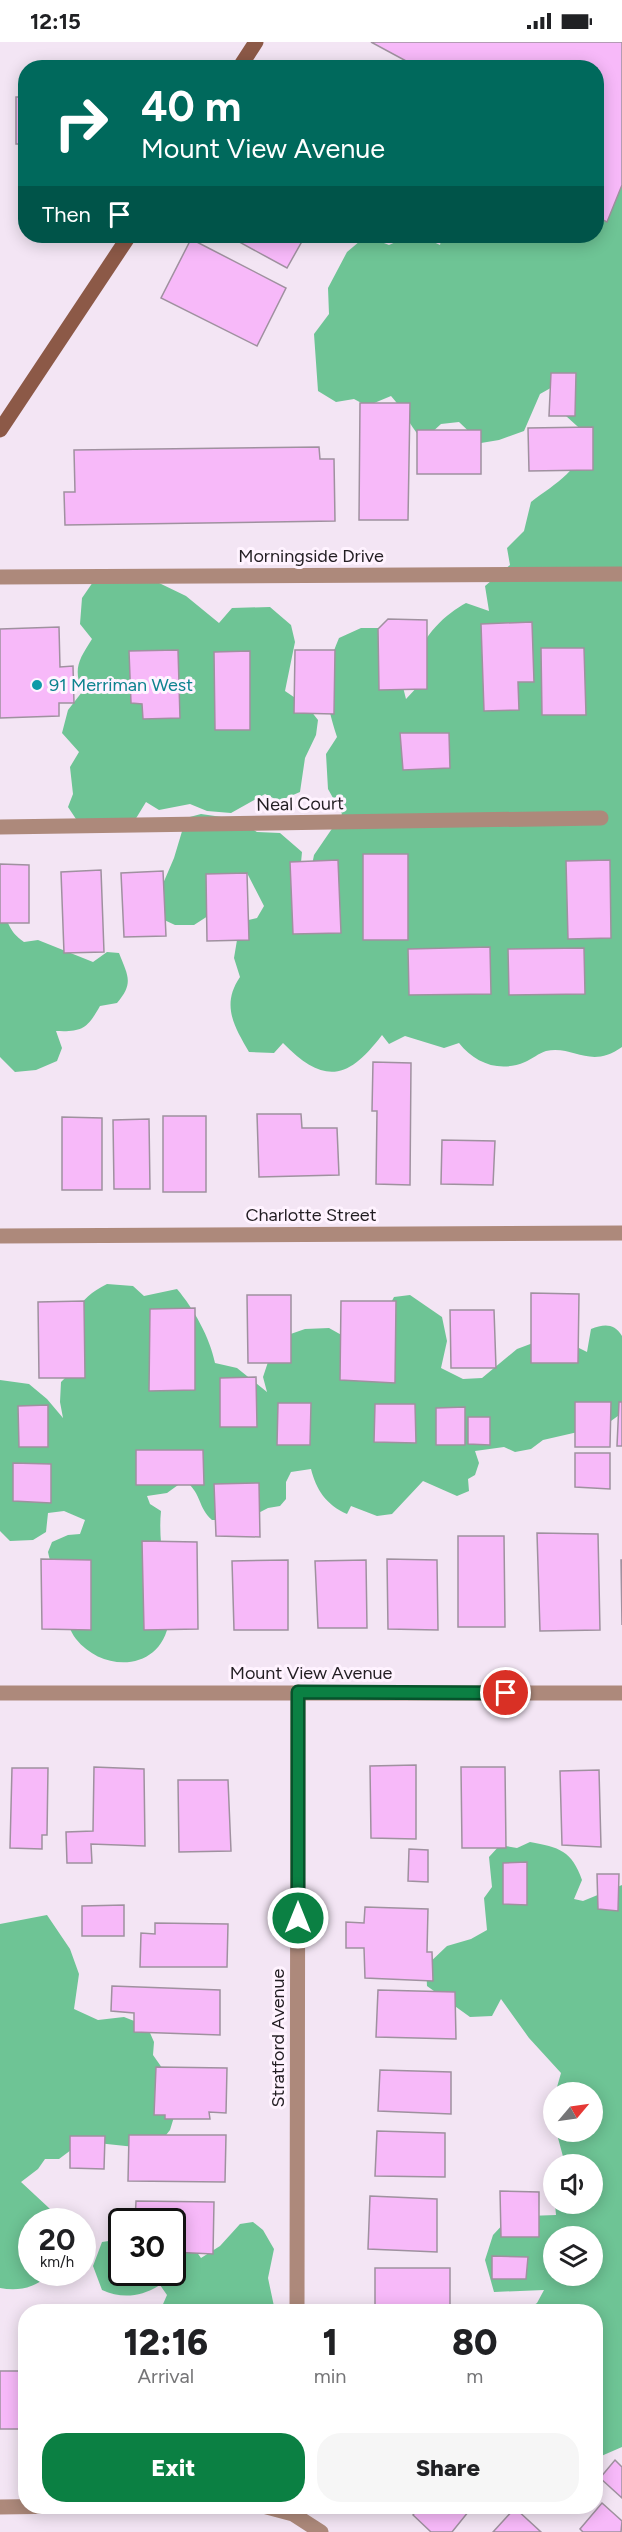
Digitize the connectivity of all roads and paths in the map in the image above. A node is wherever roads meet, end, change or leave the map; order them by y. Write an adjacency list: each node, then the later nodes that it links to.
1 (256, 42): 2 (main road)
2 (244, 60)
3 (124, 243): 4 (main road)
4 (0, 430)
5 (622, 574): 6 (street, Morningside Drive)
6 (0, 577)
7 (601, 818): 8 (street, Neal Court)
8 (0, 827)
9 (622, 1233): 10 (street, Charlotte Street)
10 (0, 1236)
11 (298, 1692): 12 (street, Mount View Avenue); 13 (street, Mount View Avenue); 14 (street, Stratford Avenue)
12 (0, 1693)
13 (622, 1693)
14 (297, 2304)
15 (0, 2507): 16 (street)
16 (18, 2507)
17 (298, 2514): 18 (street)
18 (321, 2532)

